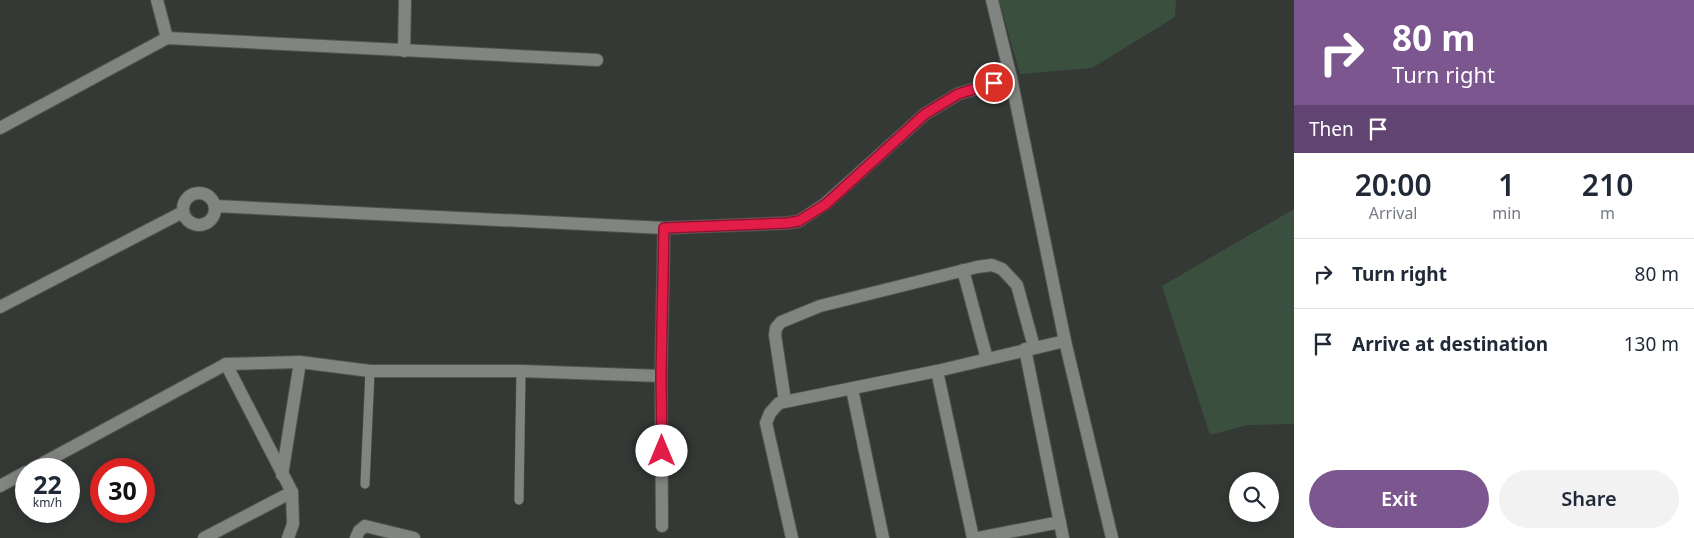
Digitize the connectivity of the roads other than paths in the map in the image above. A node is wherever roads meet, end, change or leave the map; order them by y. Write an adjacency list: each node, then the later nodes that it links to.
1 (157, 0): 4 (street)
2 (405, 0): 5 (street)
3 (992, 0): 7 (street)
4 (166, 38): 5 (street); 8 (street)
5 (404, 51): 6 (street)
6 (597, 60)
7 (1011, 78): 11 (street); 14 (street)
8 (0, 128)
9 (215, 206): 10 (street); 10 (street); 11 (street)
10 (183, 212): 13 (street)
11 (664, 228): 22 (street)
12 (962, 270): 15 (street); 16 (street); 24 (street)
13 (0, 307)
14 (1064, 341): 15 (street); 43 (street)
15 (1030, 348): 16 (street); 32 (street)
16 (987, 359): 21 (street)
17 (300, 362): 18 (street); 19 (street); 26 (street)
18 (226, 364): 25 (street); 26 (street)
19 (370, 371): 20 (street); 28 (lane)
20 (520, 371): 22 (street); 31 (lane)
21 (937, 371): 23 (street); 40 (street)
22 (661, 376): 33 (street)
23 (852, 389): 24 (street); 39 (street)
24 (785, 401): 38 (street)
25 (52, 458)
26 (282, 475): 30 (street)
27 (15, 478): 29 (street)
28 (365, 484)
29 (0, 486)
30 (292, 492): 34 (street); 35 (street)
31 (519, 500)
32 (1060, 522): 41 (street); 42 (street)
33 (662, 526)
34 (204, 538)
35 (288, 538)
36 (356, 538): 37 (street)
37 (414, 538)
38 (792, 538)
39 (883, 538)
40 (974, 538)
41 (978, 538)
42 (1063, 538)
43 (1112, 538)

